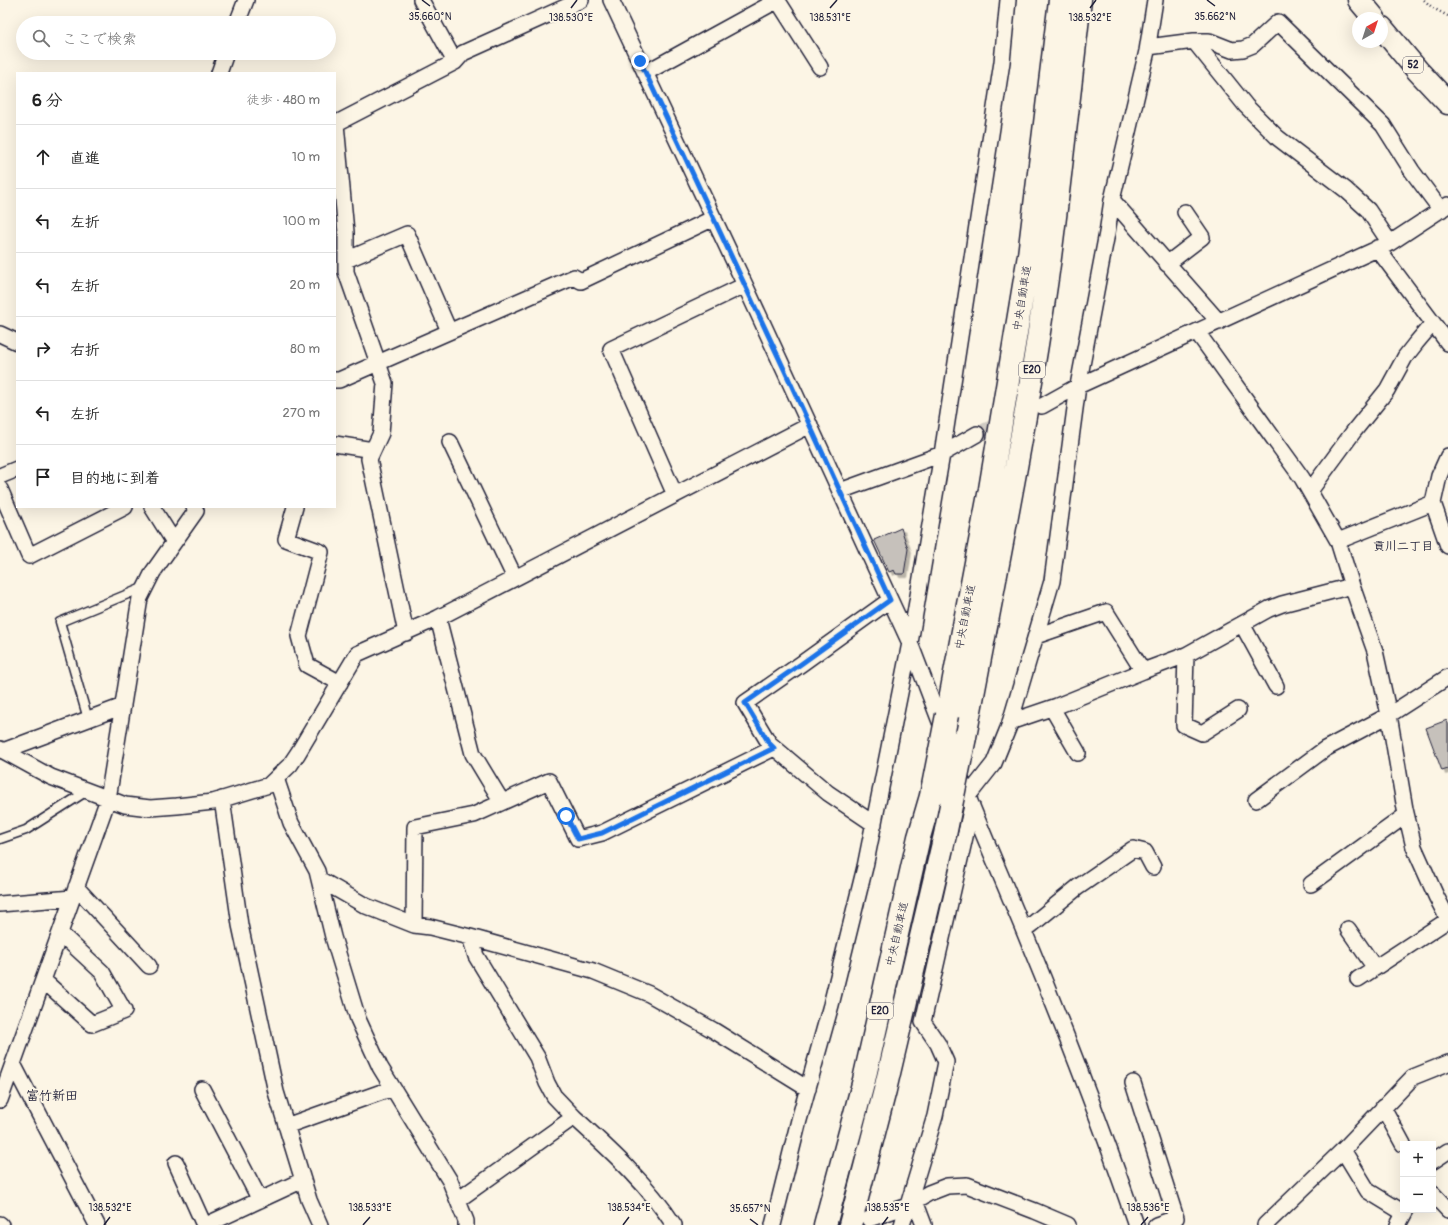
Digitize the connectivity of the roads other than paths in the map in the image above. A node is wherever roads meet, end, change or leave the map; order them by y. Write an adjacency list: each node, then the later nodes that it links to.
1 (246, 0): 12 (street)
2 (421, 0): 17 (street)
3 (581, 0): 17 (street)
4 (611, 0): 20 (street)
5 (778, 0): 18 (street); 20 (street)
6 (1008, 0): 47 (street)
7 (1060, 0): 140 (highway, 中央自動車道 / E20, bridge)
8 (1080, 0): 133 (highway, 中央自動車道 / E20, bridge)
9 (1155, 0): 15 (street)
10 (1359, 0): 11 (highway)
11 (1369, 12)
12 (240, 16)
13 (1388, 35): 21 (highway, 52)
14 (1194, 41): 15 (street); 24 (street); 27 (street)
15 (1148, 47): 23 (street)
16 (224, 60): 19 (street)
17 (455, 62): 22 (street)
18 (820, 67)
19 (219, 72)
20 (645, 73): 26 (street)
21 (1448, 103)
22 (336, 124): 28 (street)
23 (1112, 200): 29 (street); 40 (street)
24 (1444, 207): 27 (street)
25 (1185, 212): 29 (street)
26 (714, 218): 30 (street); 33 (street)
27 (1384, 246): 31 (street); 32 (street)
28 (346, 260): 33 (street); 38 (street)
29 (1167, 264): 31 (street)
30 (745, 285): 42 (street); 54 (street)
31 (1218, 322): 34 (street)
32 (1433, 323): 37 (street); 53 (street)
33 (449, 331): 38 (street)
34 (1197, 332): 40 (street); 53 (street)
35 (0, 334): 36 (street)
36 (16, 342)
37 (1448, 343)
38 (378, 362): 39 (street); 46 (street)
39 (336, 380)
40 (1078, 386): 41 (street); 70 (street)
41 (1042, 406)
42 (810, 424): 52 (street); 54 (street)
43 (977, 434): 47 (street)
44 (450, 442): 63 (street)
45 (336, 444): 46 (street)
46 (373, 450): 69 (street)
47 (942, 454): 52 (street); 71 (street)
48 (1448, 456): 55 (street)
49 (16, 469): 50 (street)
50 (0, 476)
51 (0, 489): 56 (street)
52 (840, 491): 66 (street)
53 (1310, 491): 60 (street)
54 (675, 494): 63 (street)
55 (1434, 503): 60 (street); 62 (street)
56 (123, 508)
57 (153, 508): 61 (street)
58 (194, 508): 61 (street)
59 (295, 508): 75 (street)
60 (1338, 541): 64 (street)
61 (174, 542): 65 (street)
62 (1448, 546)
63 (515, 578): 67 (street)
64 (1352, 586): 68 (street); 80 (street)
65 (146, 587): 77 (street); 81 (lane)
66 (890, 600): 71 (street); 83 (street)
67 (438, 618): 69 (street); 92 (street)
68 (1242, 624): 72 (street); 76 (street)
69 (406, 632): 75 (street)
70 (1036, 636): 73 (street); 82 (street)
71 (910, 643): 91 (street); 94 (street)
72 (1186, 655): 73 (street); 79 (street)
73 (1143, 671): 78 (street)
74 (1448, 677): 80 (street)
75 (340, 683): 86 (street)
76 (1276, 686)
77 (123, 706): 81 (street); 88 (street)
78 (1052, 708): 82 (street); 85 (street)
79 (1238, 710)
80 (1388, 715): 90 (street); 93 (street)
81 (88, 719): 84 (street)
82 (1010, 722): 91 (street)
83 (774, 748): 92 (street); 94 (street)
84 (2, 750): 87 (street)
85 (1078, 753)
86 (276, 778): 89 (street); 97 (street)
87 (87, 791): 88 (street); 95 (lane)
88 (108, 798): 89 (street); 99 (street)
89 (222, 799): 120 (street)
90 (1256, 800)
91 (970, 801): 104 (street); 130 (street)
92 (502, 802): 102 (street)
93 (1406, 815): 98 (street); 101 (street)
94 (874, 824): 116 (street)
95 (0, 839)
96 (1154, 867): 104 (street)
97 (319, 879): 102 (street); 114 (street)
98 (1311, 884)
99 (74, 893): 100 (street); 105 (street); 107 (street)
100 (0, 904)
101 (1448, 919): 108 (street)
102 (414, 925): 106 (street)
103 (1348, 929): 108 (street)
104 (1024, 930): 144 (street)
105 (60, 933): 109 (street); 109 (street)
106 (470, 937): 116 (street); 119 (street)
107 (149, 966)
108 (1375, 968): 110 (street)
109 (43, 980): 112 (street)
110 (1358, 980)
111 (1448, 1063): 118 (street)
112 (13, 1064): 117 (street); 134 (street)
113 (1133, 1083): 145 (street)
114 (393, 1088): 120 (street); 129 (street)
115 (202, 1089): 128 (street)
116 (808, 1089): 139 (street)
117 (0, 1100)
118 (1383, 1107): 121 (street); 122 (street)
119 (574, 1117): 129 (street); 138 (street)
120 (286, 1126): 126 (street)
121 (1401, 1141)
122 (1343, 1150): 132 (street); 146 (street)
123 (1448, 1151): 124 (street)
124 (1436, 1158)
125 (176, 1163): 135 (street)
126 (303, 1180): 128 (street); 136 (street)
127 (1436, 1197): 131 (street)
128 (260, 1200): 135 (street)
129 (458, 1200): 137 (street)
130 (911, 1203): 133 (street); 141 (street); 142 (street); 143 (street)
131 (1448, 1210)
132 (1403, 1216)
133 (860, 1222)
134 (97, 1225)
135 (205, 1225)
136 (320, 1225)
137 (466, 1225)
138 (674, 1225)
139 (773, 1225)
140 (825, 1225)
141 (902, 1225)
142 (924, 1225)
143 (1068, 1225)
144 (1136, 1225)
145 (1156, 1225)
146 (1265, 1225)

